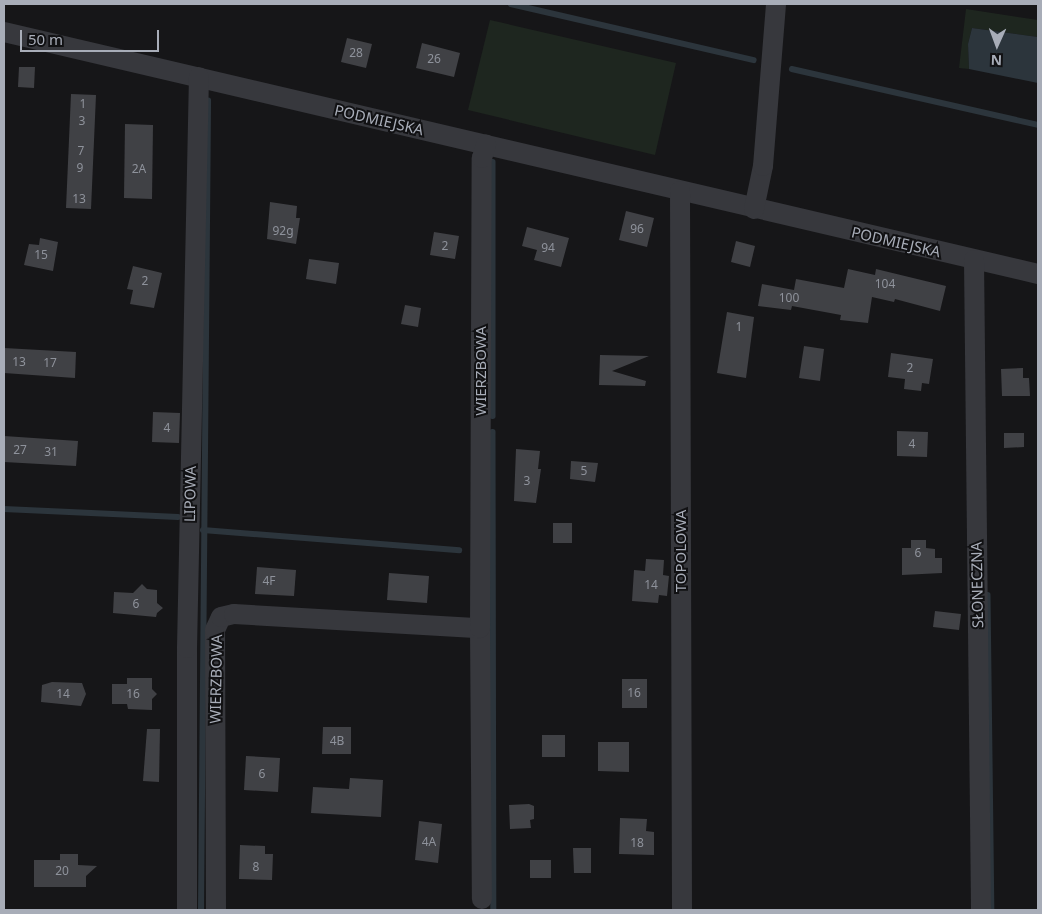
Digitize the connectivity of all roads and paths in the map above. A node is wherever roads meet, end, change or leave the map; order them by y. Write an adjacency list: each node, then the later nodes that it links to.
1 (776, 4): 6 (street)
2 (4, 32): 3 (street, PODMIEJSKA)
3 (199, 77): 4 (street, PODMIEJSKA); 11 (street, LIPOWA)
4 (486, 145): 5 (street, PODMIEJSKA); 9 (street, WIERZBOWA)
5 (680, 191): 6 (street, PODMIEJSKA); 13 (street, TOPOLOWA)
6 (754, 208): 7 (street, PODMIEJSKA)
7 (974, 260): 8 (street, PODMIEJSKA); 14 (street, SŁONECZNA)
8 (1038, 274)
9 (480, 628): 10 (street, WIERZBOWA); 12 (street, WIERZBOWA)
10 (482, 899)
11 (187, 910)
12 (216, 910)
13 (682, 910)
14 (981, 910)

